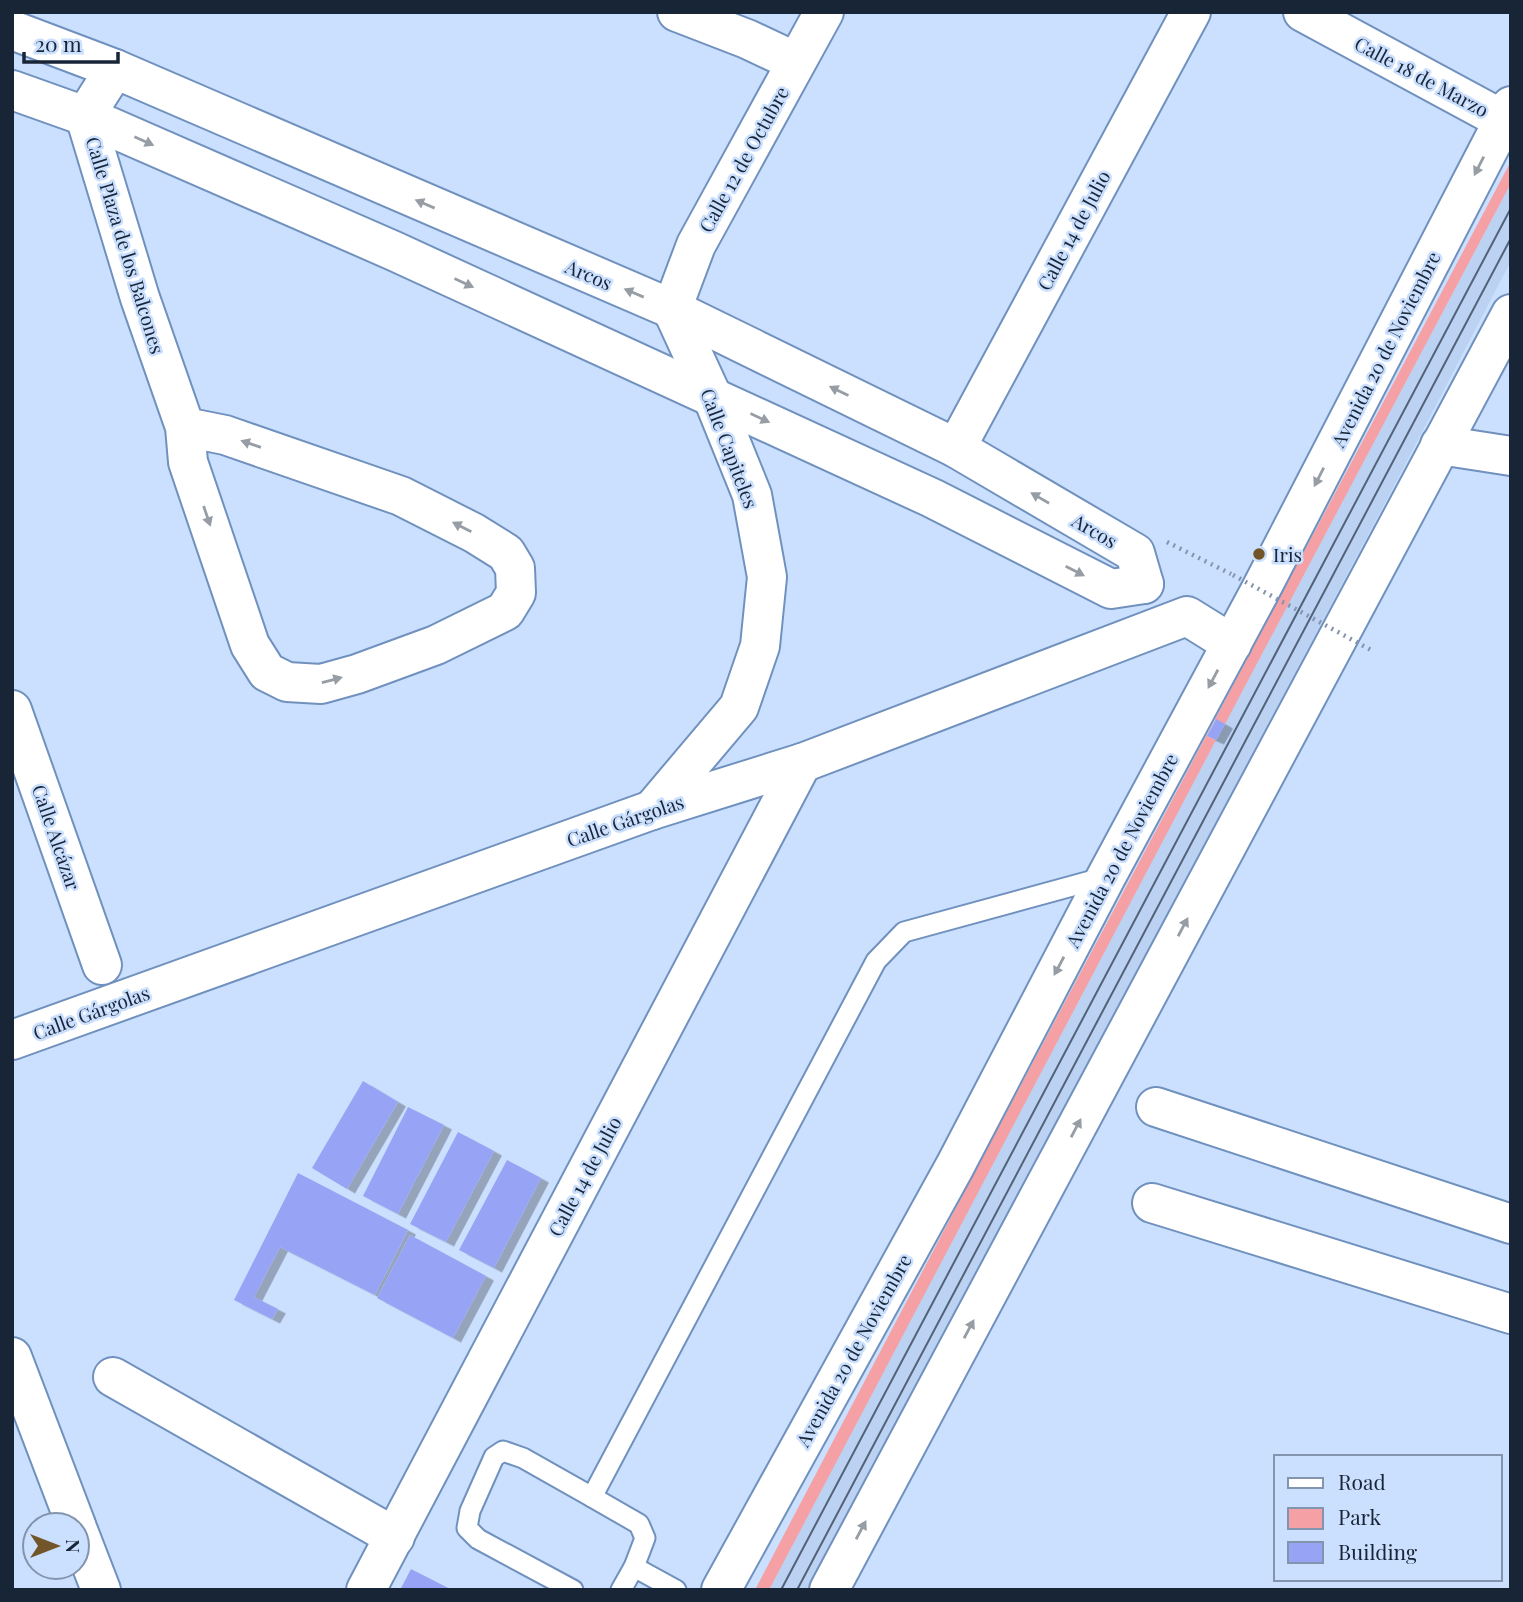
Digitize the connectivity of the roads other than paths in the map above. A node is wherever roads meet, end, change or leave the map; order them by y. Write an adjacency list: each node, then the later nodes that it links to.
1 (677, 12): 6 (street)
2 (824, 12): 6 (street, Calle 12 de Octubre)
3 (1191, 12): 17 (street, Calle 14 de Julio)
4 (1303, 12): 10 (street, Calle 18 de Marzo)
5 (12, 30): 7 (street, Arcos)
6 (796, 62): 12 (street, Calle 12 de Octubre)
7 (99, 63): 9 (street); 12 (street, Arcos, one-way to 7)
8 (12, 90): 9 (street)
9 (69, 111): 11 (street); 14 (street, one-way to 14); 15 (street, Calle Plaza de los Balcones)
10 (1507, 113): 21 (street, Avenida 20 de Noviembre, one-way to 21)
11 (12, 118)
12 (672, 309): 14 (street, Calle Capiteles); 17 (street, Arcos, one-way to 12)
13 (1511, 314): 16 (street)
14 (712, 396): 19 (street, one-way to 19); 24 (street, Calle Capiteles)
15 (186, 427): 15 (street, Calle Plaza de los Balcones, one-way to 15)
16 (1440, 445): 18 (street); 46 (street, one-way to 16)
17 (956, 448): 19 (street, Arcos, one-way to 17)
18 (1511, 456)
19 (1144, 584): 20 (street)
20 (1187, 616): 21 (street); 23 (street, Calle Gárgolas)
21 (1232, 644): 25 (street, Avenida 20 de Noviembre, one-way to 25)
22 (14, 721): 26 (street, Calle Alcázar)
23 (802, 763): 24 (street, Calle Gárgolas); 36 (street, Calle 14 de Julio)
24 (652, 810): 27 (street, Calle Gárgolas)
25 (1106, 877): 34 (lane); 45 (street, Avenida 20 de Noviembre, one-way to 45)
26 (102, 965)
27 (12, 1040)
28 (1156, 1107): 30 (street)
29 (1152, 1203): 31 (street)
30 (1511, 1224)
31 (1511, 1314)
32 (12, 1357): 35 (street)
33 (113, 1377): 36 (street)
34 (592, 1497): 38 (lane); 39 (lane)
35 (70, 1511)
36 (395, 1537): 41 (street, Calle 14 de Julio)
37 (91, 1564): 40 (street)
38 (634, 1567): 43 (lane); 44 (lane)
39 (540, 1582): 42 (lane)
40 (101, 1590)
41 (366, 1590)
42 (573, 1590)
43 (621, 1590)
44 (676, 1590)
45 (722, 1590)
46 (829, 1590)

